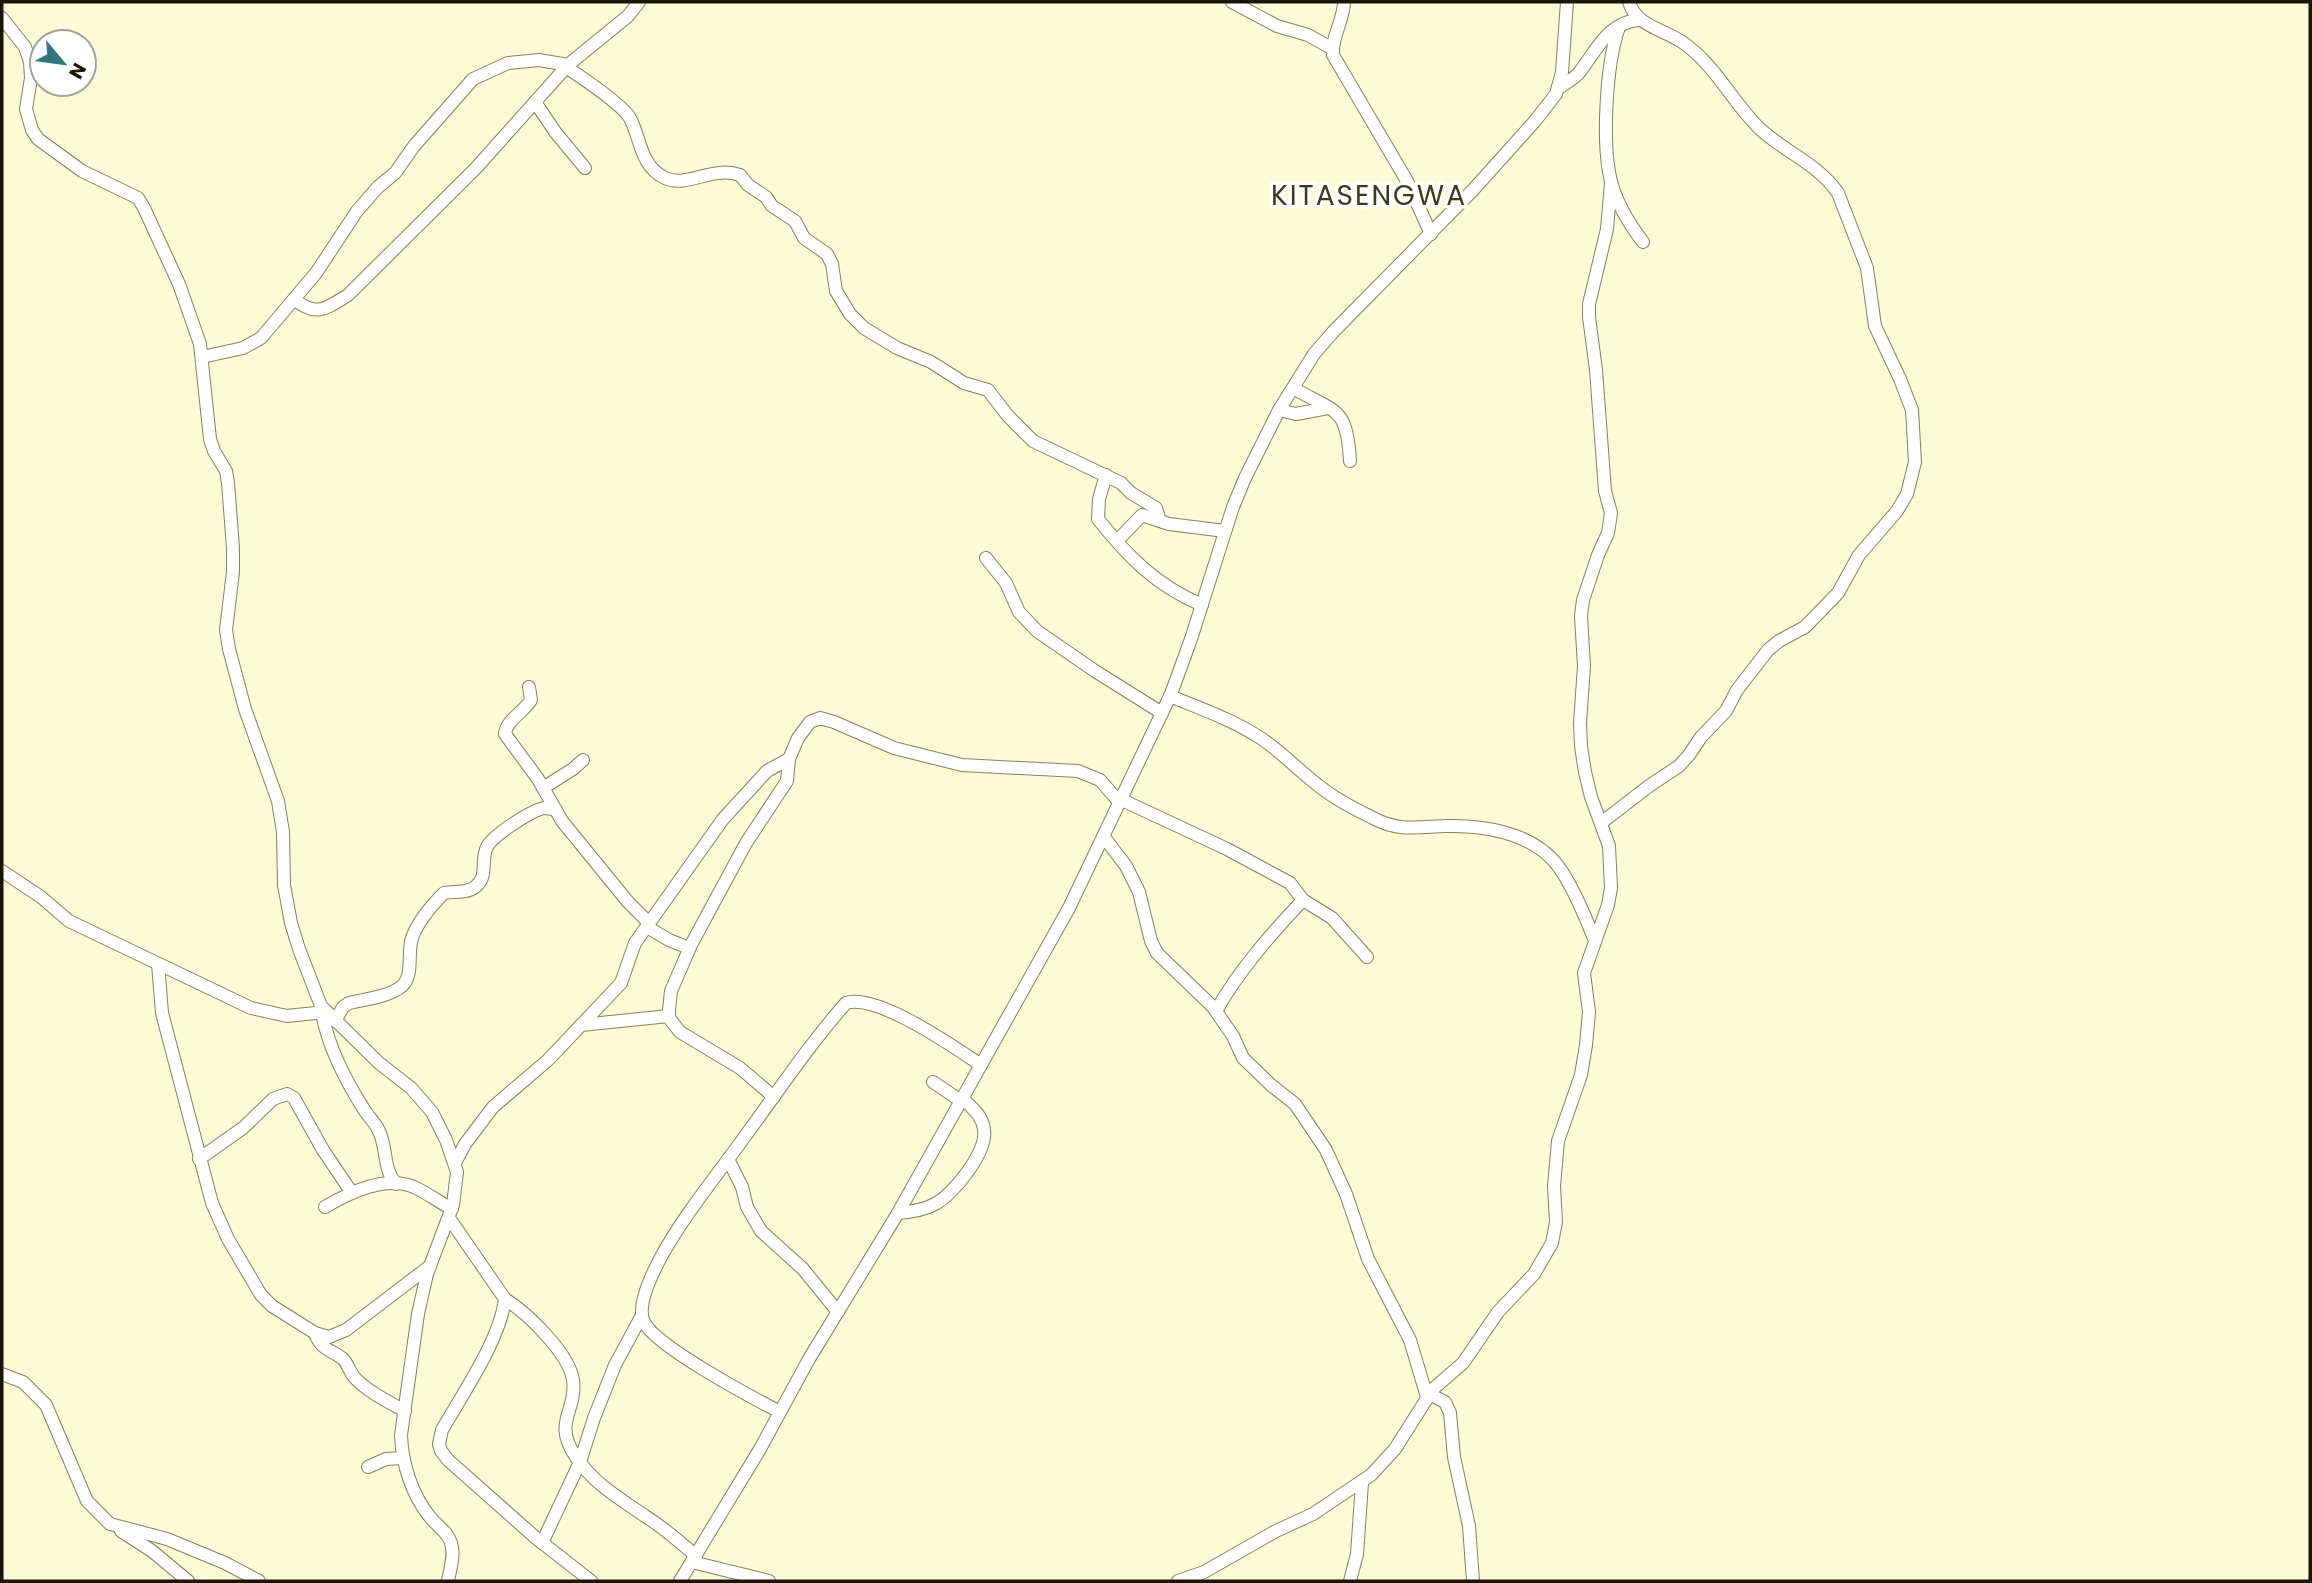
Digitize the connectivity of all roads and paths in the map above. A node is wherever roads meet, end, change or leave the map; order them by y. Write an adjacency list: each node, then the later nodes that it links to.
1 (639, 2): 10 (street)
2 (1232, 2): 9 (street)
3 (1344, 2): 9 (street)
4 (1567, 2): 11 (street)
5 (1629, 2): 7 (street)
6 (2, 18): 18 (street)
7 (1639, 20): 8 (street); 37 (street)
8 (1619, 27): 11 (street); 14 (street)
9 (1333, 49): 15 (street)
10 (567, 66): 12 (street); 17 (street); 23 (street)
11 (1560, 87): 15 (street)
12 (535, 102): 13 (street); 17 (street)
13 (585, 169)
14 (1611, 183): 16 (street); 37 (street)
15 (1432, 234): 19 (street)
16 (1643, 242)
17 (294, 299): 18 (street)
18 (202, 357): 47 (street)
19 (1293, 387): 20 (street); 21 (street)
20 (1328, 408): 21 (street); 22 (street)
21 (1279, 410): 25 (street)
22 (1350, 461)
23 (1106, 474): 24 (street); 26 (street)
24 (1160, 521): 25 (street); 26 (street)
25 (1225, 531): 28 (street)
26 (1117, 541): 28 (street)
27 (986, 558): 31 (street)
28 (1202, 606): 30 (street)
29 (529, 687): 34 (street)
30 (1170, 696): 31 (street); 42 (street)
31 (1162, 713): 35 (street)
32 (789, 759): 35 (street); 41 (street); 43 (street)
33 (583, 760): 34 (street)
34 (543, 788): 36 (street)
35 (1121, 801): 38 (street); 40 (street)
36 (556, 810): 41 (street); 47 (street)
37 (1601, 824): 42 (street)
38 (1104, 837): 46 (street); 50 (street)
39 (2, 871): 45 (street)
40 (1303, 900): 44 (street); 46 (street)
41 (648, 925): 43 (street); 49 (street)
42 (1595, 941): 68 (street)
43 (689, 948): 48 (street)
44 (1367, 957)
45 (158, 964): 47 (street); 54 (street)
46 (1216, 1011): 68 (street)
47 (327, 1015): 56 (street); 57 (street)
48 (669, 1016): 49 (street); 52 (street)
49 (581, 1025): 56 (street)
50 (981, 1065): 52 (street); 53 (street)
51 (933, 1082): 53 (street)
52 (774, 1097): 55 (street)
53 (962, 1100): 61 (street); 61 (street)
54 (199, 1159): 58 (street); 66 (street)
55 (729, 1159): 64 (street); 65 (street)
56 (454, 1163): 60 (street)
57 (396, 1184): 58 (street); 60 (street)
58 (352, 1192): 59 (street)
59 (325, 1207)
60 (451, 1213): 62 (street); 63 (street)
61 (898, 1213): 64 (street)
62 (430, 1266): 66 (street); 69 (street)
63 (505, 1299): 72 (street); 76 (street)
64 (838, 1312): 70 (street)
65 (641, 1317): 70 (street); 72 (street)
66 (314, 1334): 69 (street)
67 (2, 1374): 75 (street)
68 (1428, 1396): 74 (street); 86 (street)
69 (405, 1410): 71 (street)
70 (780, 1412): 77 (street)
71 (403, 1458): 73 (street); 80 (street)
72 (580, 1462): 76 (street); 77 (street)
73 (368, 1468)
74 (1362, 1483): 84 (street); 85 (street)
75 (110, 1524): 78 (street); 79 (street)
76 (542, 1543): 81 (street)
77 (694, 1559): 82 (street); 83 (street)
78 (182, 1580)
79 (259, 1581)
80 (448, 1581)
81 (591, 1581)
82 (680, 1581)
83 (769, 1581)
84 (1178, 1581)
85 (1350, 1581)
86 (1473, 1581)

